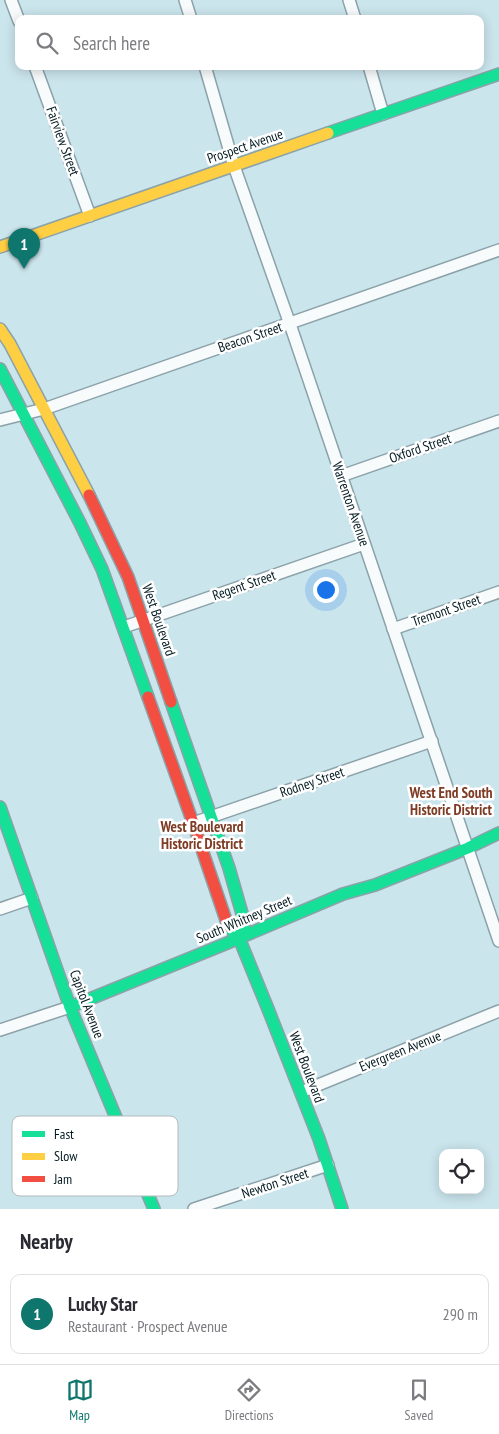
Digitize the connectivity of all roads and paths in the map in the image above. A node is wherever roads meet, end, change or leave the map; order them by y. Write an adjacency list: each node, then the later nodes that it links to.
1 (11, 0): 4 (street)
2 (185, 0): 5 (street)
3 (350, 0): 6 (street)
4 (17, 15)
5 (190, 15)
6 (354, 15)
7 (36, 70): 13 (street, Fairview Street)
8 (206, 70): 12 (street, Warrenton Avenue)
9 (370, 70): 11 (street)
10 (499, 74): 11 (main road, Prospect Avenue)
11 (383, 114): 12 (main road, Prospect Avenue)
12 (234, 166): 13 (main road, Prospect Avenue); 16 (street, Warrenton Avenue)
13 (90, 216): 14 (main road, Prospect Avenue)
14 (0, 247)
15 (499, 250): 16 (street, Beacon Street)
16 (289, 323): 19 (street, Beacon Street); 23 (street, Warrenton Avenue)
17 (0, 329): 19 (main road, West Boulevard)
18 (0, 369): 20 (main road, West Boulevard)
19 (44, 409): 20 (street, Beacon Street); 24 (main road, West Boulevard)
20 (23, 414): 21 (street, Beacon Street); 25 (main road, West Boulevard)
21 (0, 420)
22 (499, 421): 23 (street, Oxford Street)
23 (341, 476): 26 (street, Warrenton Avenue)
24 (99, 514): 25 (main road); 28 (main road, West Boulevard)
25 (80, 523): 29 (main road, West Boulevard)
26 (364, 544): 28 (street, Regent Street); 30 (street, Warrenton Avenue)
27 (499, 592): 30 (street, Tremont Street)
28 (144, 620): 29 (street, Regent Street); 33 (main road, West Boulevard)
29 (124, 627): 34 (main road, West Boulevard)
30 (393, 629): 31 (street, Warrenton Avenue)
31 (432, 741): 33 (street, Rodney Street); 36 (street, Warrenton Avenue)
32 (0, 807): 37 (main road, Capitol Avenue)
33 (211, 817): 34 (street, Rodney Street); 39 (main road, West Boulevard)
34 (193, 823): 39 (main road, West Boulevard)
35 (499, 833): 36 (main road, South Whitney Street)
36 (468, 848): 39 (main road, South Whitney Street); 40 (street, Warrenton Avenue)
37 (32, 898): 38 (street); 41 (main road, Capitol Avenue)
38 (0, 909)
39 (239, 938): 41 (main road, South Whitney Street); 44 (main road, West Boulevard)
40 (499, 941)
41 (70, 1007): 43 (street, South Whitney Street); 45 (main road, Capitol Avenue)
42 (499, 1011): 44 (street, Evergreen Avenue)
43 (0, 1030)
44 (300, 1092): 46 (main road, West Boulevard)
45 (115, 1116)
46 (328, 1165): 49 (street, Newton Street); 50 (main road, West Boulevard)
47 (149, 1196): 48 (main road, Capitol Avenue)
48 (154, 1209)
49 (194, 1209)
50 (342, 1209)

